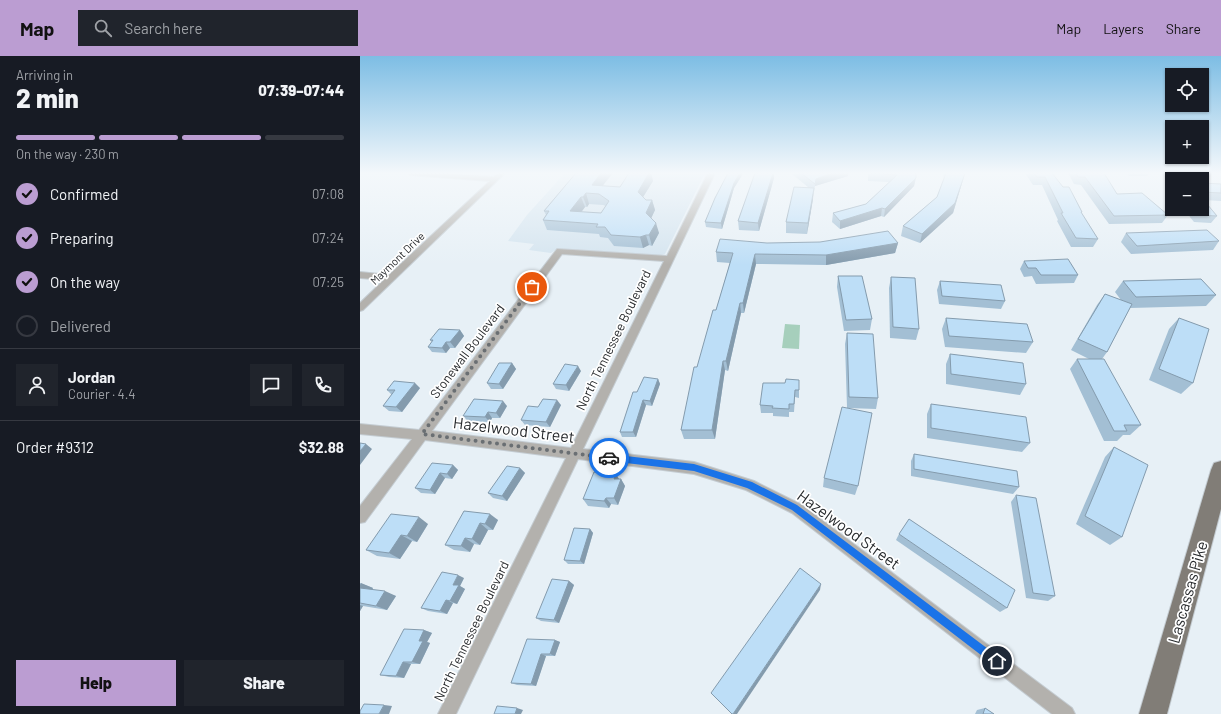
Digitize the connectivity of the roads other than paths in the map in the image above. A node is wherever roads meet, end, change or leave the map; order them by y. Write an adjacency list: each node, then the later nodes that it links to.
1 (470, 204): 5 (street, Maymont Drive)
2 (697, 204): 3 (street, North Tennessee Boulevard)
3 (670, 259): 8 (street, Stonewall Boulevard); 9 (street, North Tennessee Boulevard)
4 (360, 275): 5 (street)
5 (392, 278): 6 (street, Maymont Drive)
6 (360, 308)
7 (360, 429): 8 (street, Hazelwood Street)
8 (422, 434): 9 (street, Hazelwood Street); 11 (street, Stonewall Boulevard)
9 (575, 454): 12 (street, North Tennessee Boulevard); 13 (street, Hazelwood Street)
10 (1221, 470): 14 (main road, Lascassas Pike)
11 (360, 517)
12 (447, 714)
13 (1066, 714)
14 (1153, 714)

